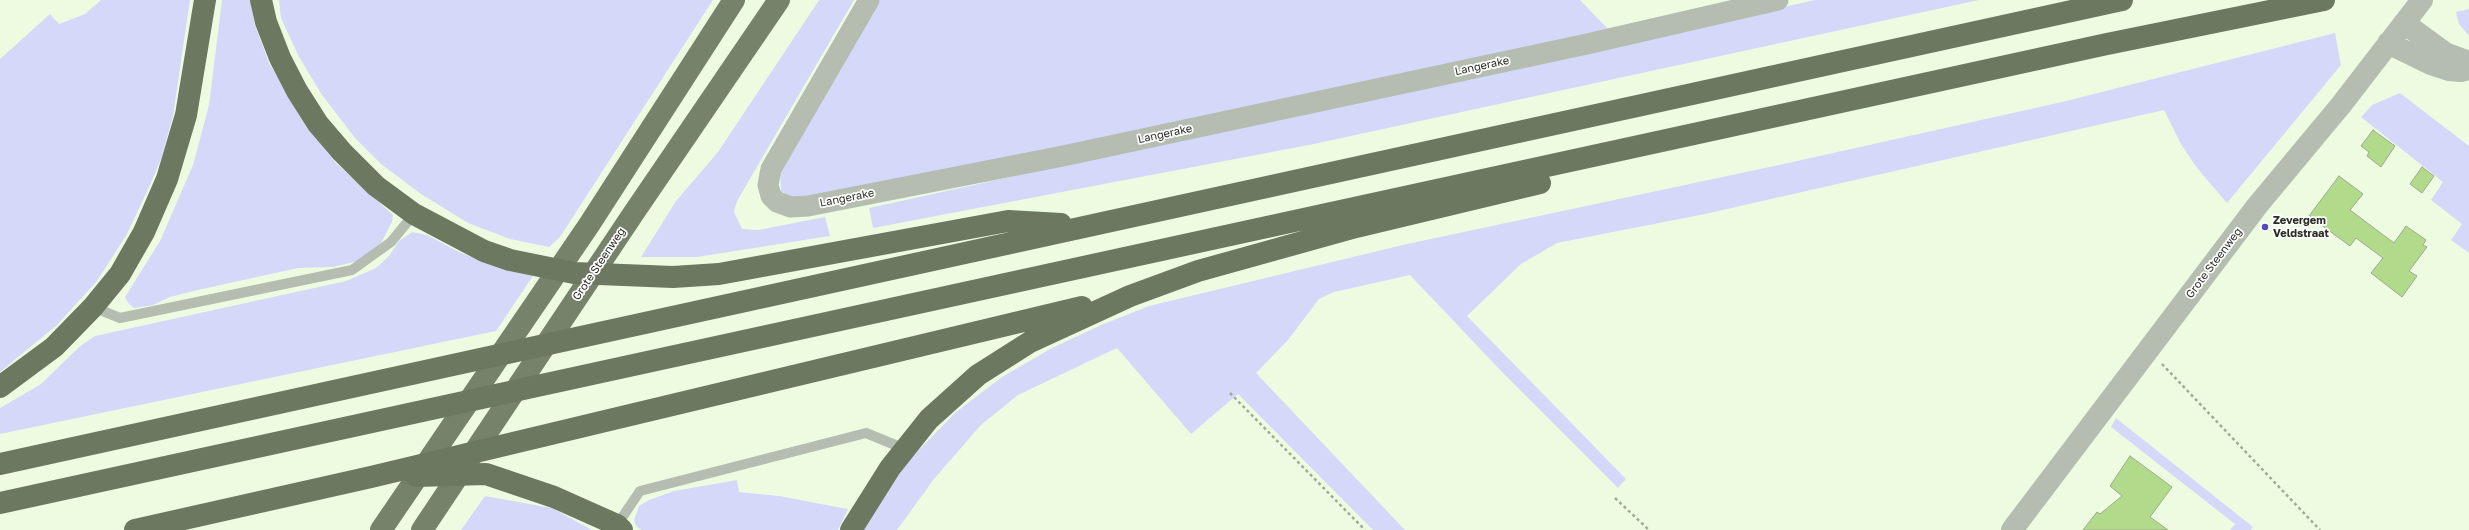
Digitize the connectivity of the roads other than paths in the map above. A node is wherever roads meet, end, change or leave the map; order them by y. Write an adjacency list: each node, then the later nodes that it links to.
1 (205, 0): 18 (highway)
2 (261, 0): 15 (highway)
3 (734, 0): 26 (highway)
4 (779, 0): 27 (highway, Grote Steenweg)
5 (869, 0): 6 (street, Langerake)
6 (1778, 0)
7 (2122, 0): 16 (highway)
8 (2324, 0): 14 (highway)
9 (2422, 0): 10 (street, Grote Steenweg)
10 (2404, 23): 11 (street, Grote Steenweg); 12 (street)
11 (2388, 43): 13 (street); 29 (street, Grote Steenweg)
12 (2469, 62)
13 (2469, 69)
14 (1793, 114): 17 (highway); 23 (highway)
15 (414, 214): 16 (highway); 18 (lane)
16 (1090, 226): 21 (highway)
17 (1130, 296): 20 (highway); 22 (highway)
18 (93, 307): 19 (highway)
19 (0, 387)
20 (905, 449): 24 (lane); 28 (highway)
21 (0, 464)
22 (371, 477): 24 (highway); 25 (highway)
23 (0, 503)
24 (620, 528)
25 (136, 529)
26 (381, 530)
27 (422, 530)
28 (851, 530)
29 (2012, 530)

